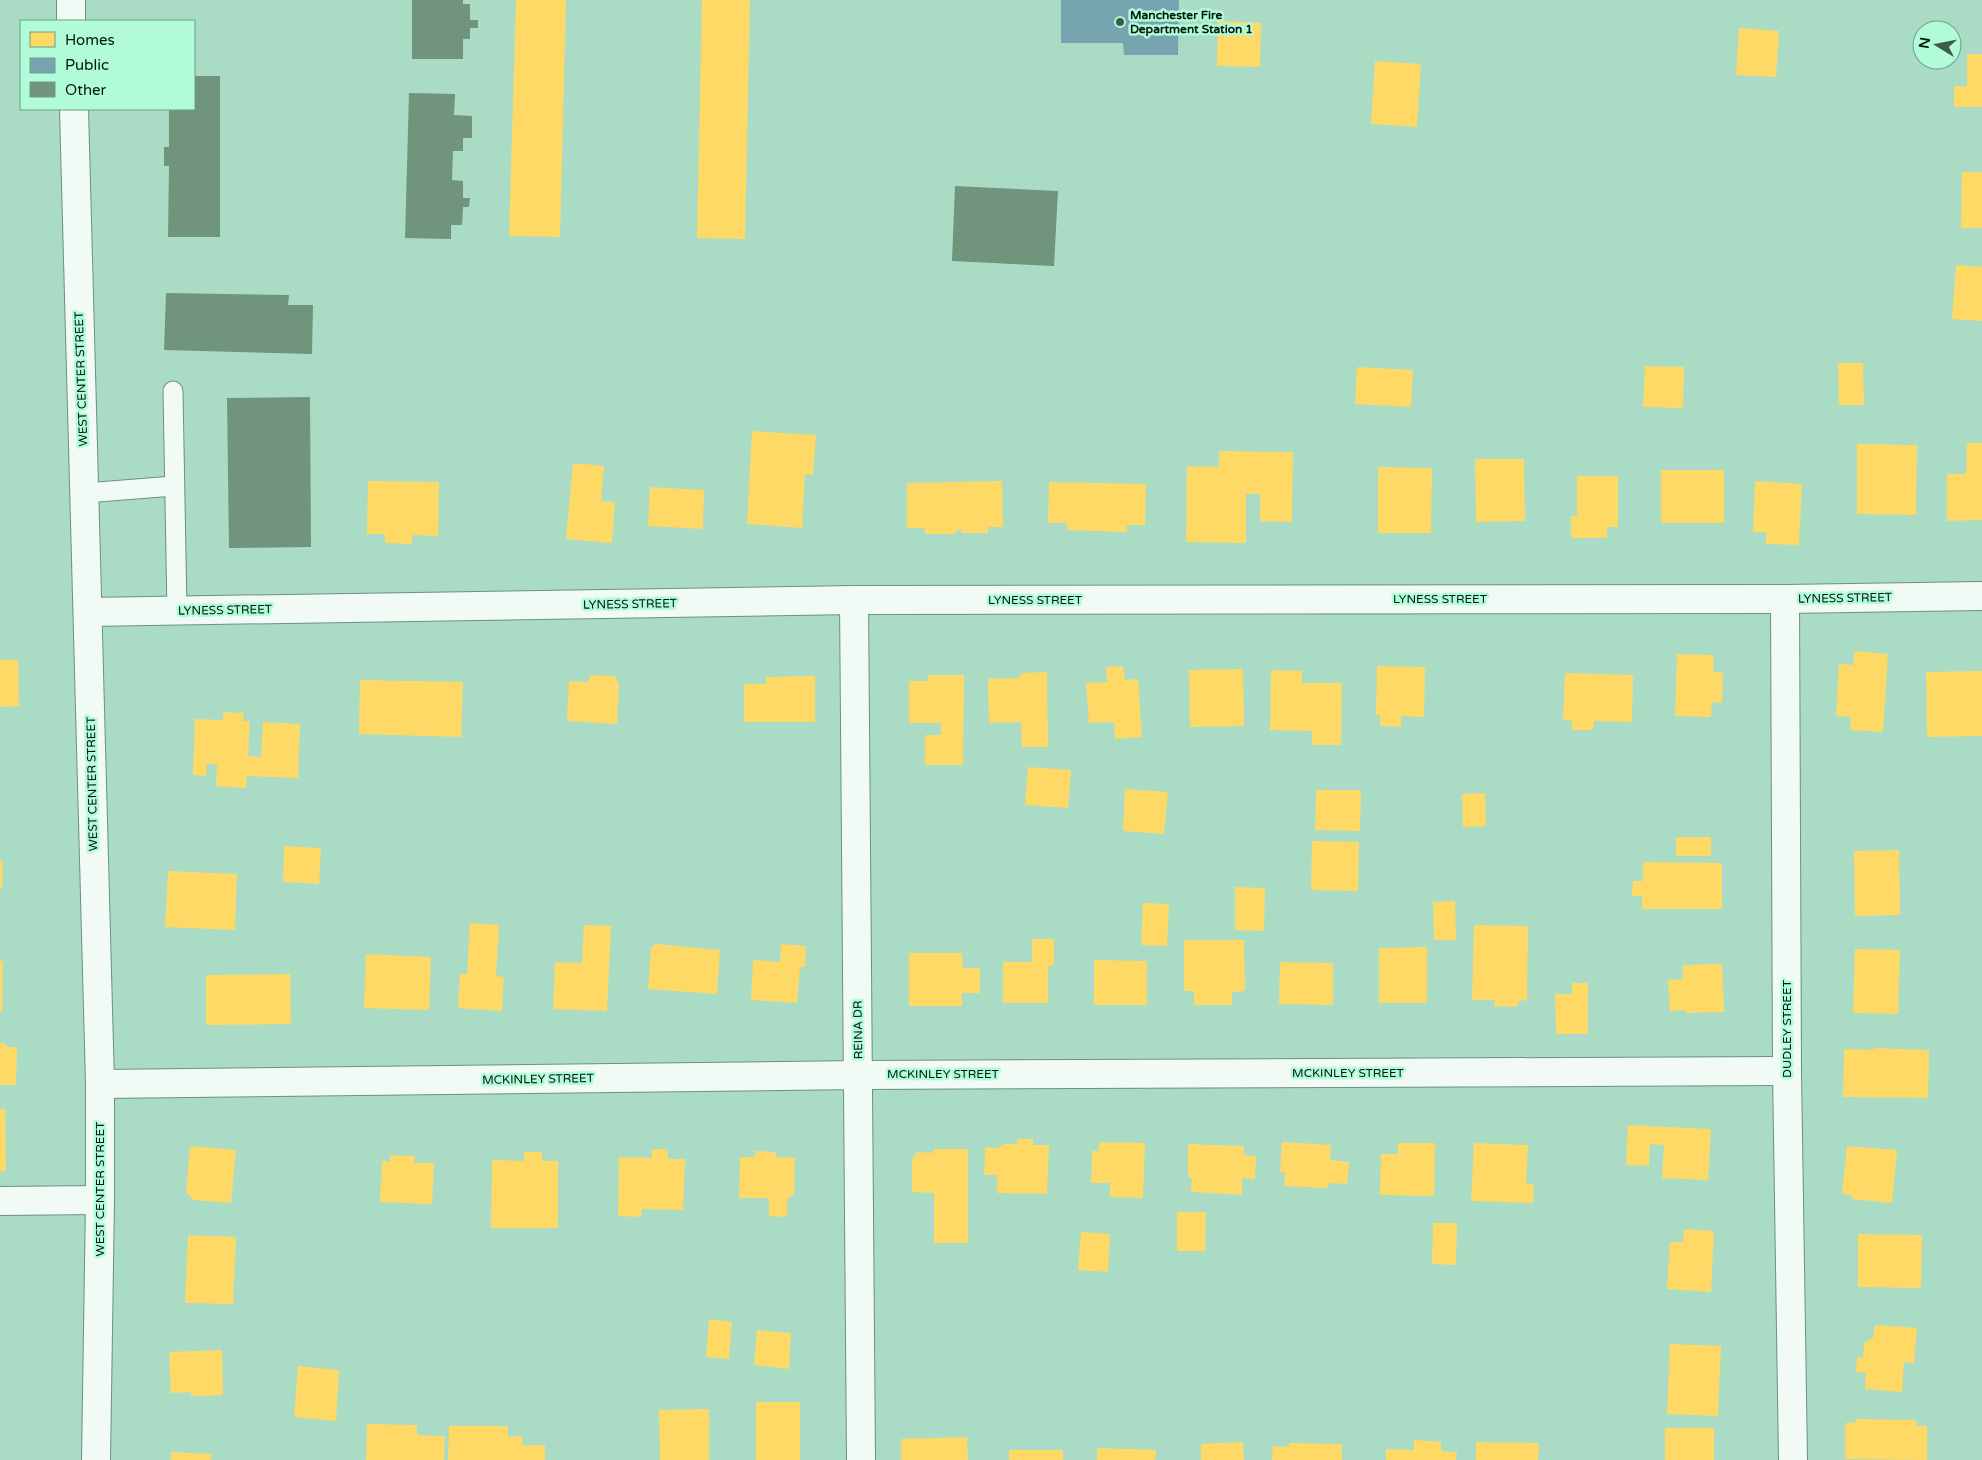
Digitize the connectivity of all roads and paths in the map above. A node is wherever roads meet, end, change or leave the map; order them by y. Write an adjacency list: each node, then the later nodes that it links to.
1 (70, 0): 2 (street)
2 (71, 20)
3 (74, 110): 6 (street, WEST CENTER STREET)
4 (173, 391): 5 (lane)
5 (174, 486): 6 (lane); 10 (lane)
6 (84, 493): 11 (street, WEST CENTER STREET)
7 (1982, 596): 8 (street, LYNESS STREET)
8 (1785, 599): 9 (street, LYNESS STREET); 12 (street, DUDLEY STREET)
9 (854, 600): 10 (street, LYNESS STREET); 13 (street, REINA DR)
10 (177, 610): 11 (street, LYNESS STREET)
11 (88, 612): 14 (street, WEST CENTER STREET)
12 (1787, 1071): 13 (street, MCKINLEY STREET); 19 (street, DUDLEY STREET)
13 (859, 1075): 14 (street, MCKINLEY STREET); 18 (street, REINA DR)
14 (100, 1084): 15 (street, WEST CENTER STREET)
15 (100, 1200): 16 (street); 17 (street, WEST CENTER STREET)
16 (0, 1201)
17 (96, 1460)
18 (861, 1460)
19 (1793, 1460)

